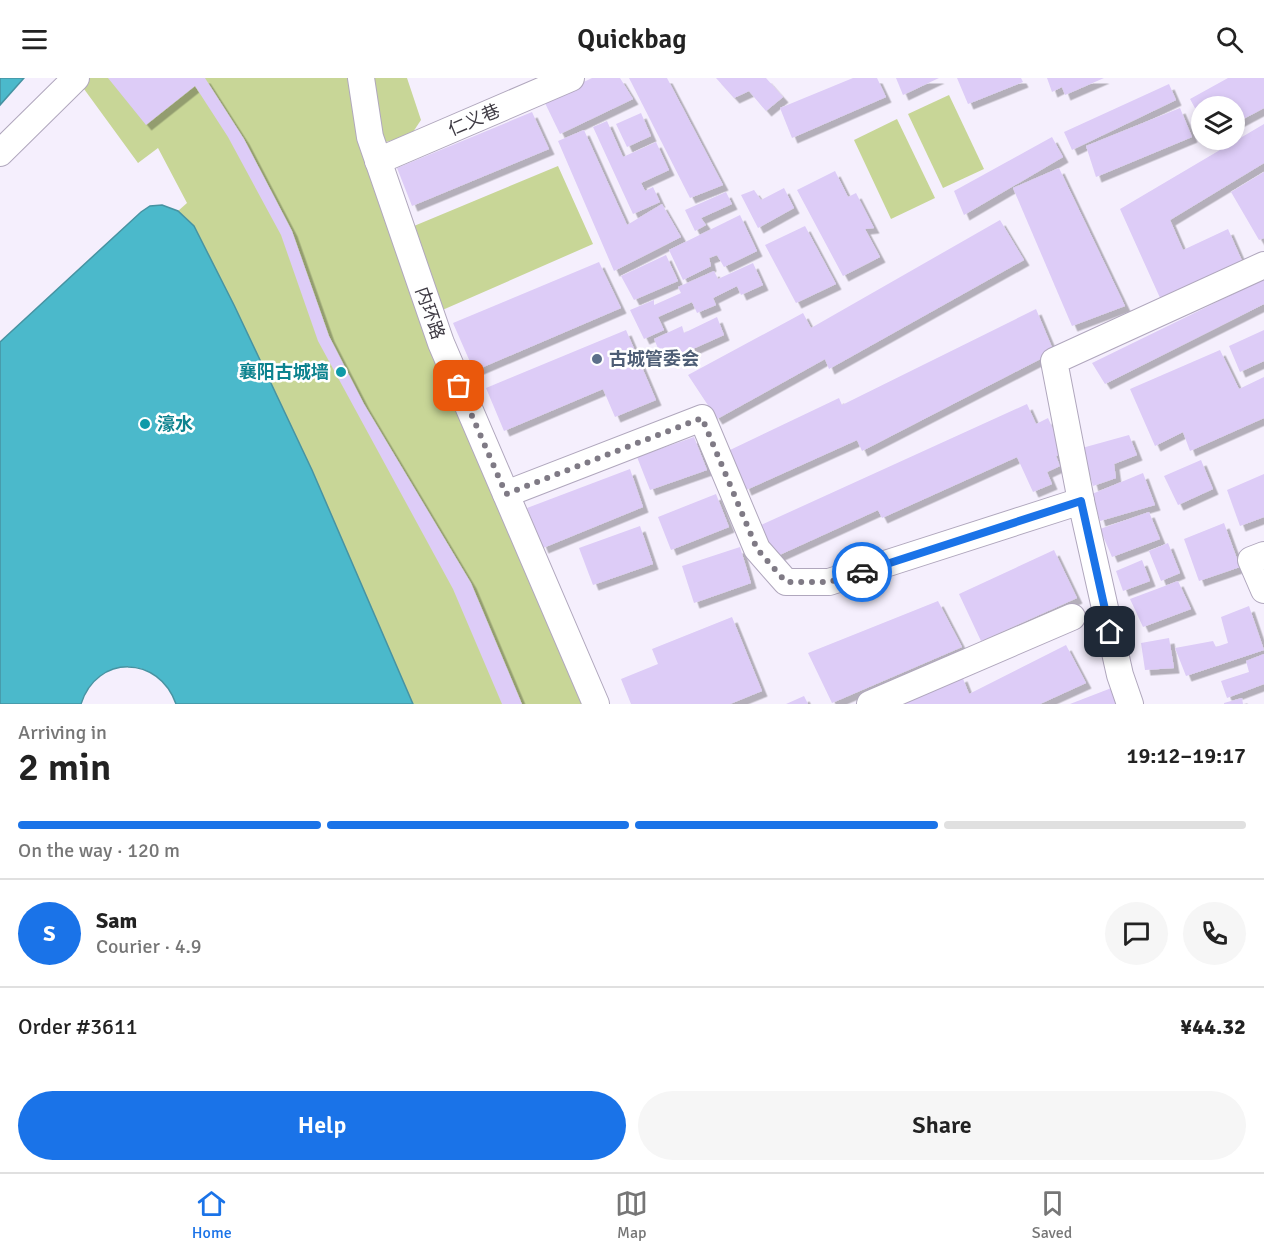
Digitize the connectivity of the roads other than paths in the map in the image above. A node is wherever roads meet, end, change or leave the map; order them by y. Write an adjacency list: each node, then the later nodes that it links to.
1 (76, 78): 4 (street)
2 (361, 78): 5 (street, 内环路)
3 (571, 78): 5 (street, 仁义巷)
4 (0, 153)
5 (378, 161): 7 (street, 内环路)
6 (1264, 265): 8 (street)
7 (506, 494): 8 (street); 12 (street, 内环路)
8 (1081, 501): 14 (street)
9 (1264, 555): 10 (street)
10 (1264, 590)
11 (1072, 617): 13 (street)
12 (596, 704)
13 (870, 704)
14 (1130, 704)

